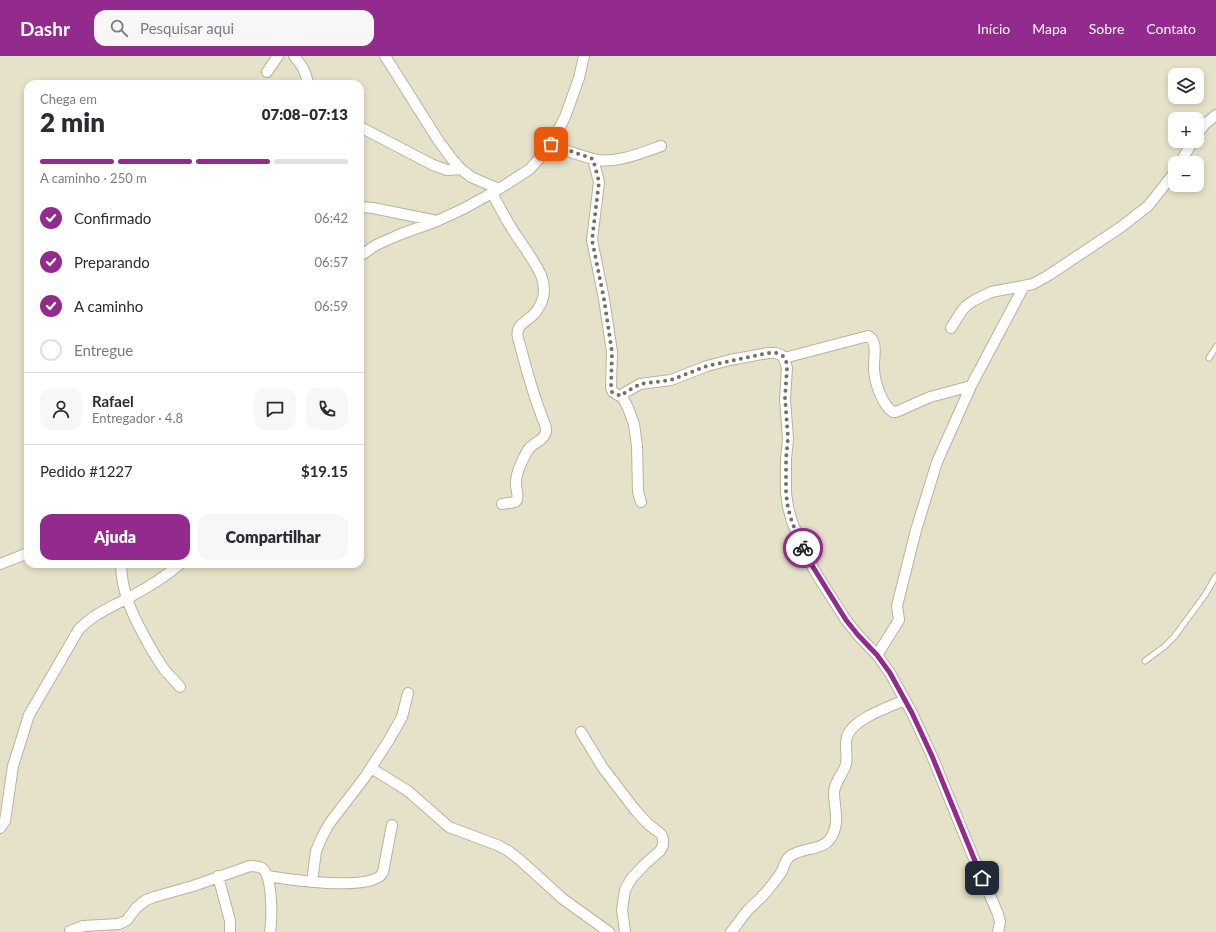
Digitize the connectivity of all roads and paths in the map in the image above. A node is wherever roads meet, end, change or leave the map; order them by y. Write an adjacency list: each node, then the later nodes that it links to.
1 (278, 56): 5 (street)
2 (294, 56): 6 (street)
3 (385, 56): 13 (street)
4 (584, 56): 10 (street)
5 (267, 72)
6 (308, 80)
7 (1216, 114): 8 (street)
8 (1204, 125)
9 (364, 129): 13 (street)
10 (551, 144): 12 (street); 15 (street)
11 (660, 146): 12 (street)
12 (593, 159): 25 (street)
13 (461, 169): 15 (street)
14 (1168, 181): 19 (street)
15 (496, 191): 17 (street); 27 (street)
16 (364, 207): 17 (street)
17 (438, 221): 18 (street)
18 (364, 253)
19 (1024, 286): 20 (street); 24 (street)
20 (951, 328)
21 (1216, 347): 23 (lane)
22 (784, 358): 24 (street); 25 (street); 34 (street)
23 (1209, 358)
24 (971, 386): 34 (street)
25 (621, 396): 26 (street)
26 (641, 502)
27 (502, 504)
28 (24, 555): 29 (street)
29 (0, 564)
30 (121, 568): 33 (street)
31 (175, 568): 33 (street)
32 (1216, 576): 35 (lane)
33 (127, 598): 36 (street); 42 (street)
34 (877, 655): 38 (street)
35 (1145, 661)
36 (180, 687)
37 (408, 693): 40 (street)
38 (905, 700): 51 (street); 52 (street)
39 (581, 732): 50 (street)
40 (371, 768): 45 (street); 49 (street)
41 (392, 825): 45 (street)
42 (0, 828)
43 (218, 876): 44 (street); 46 (street); 47 (street)
44 (267, 876): 45 (street); 48 (street)
45 (312, 882)
46 (70, 931)
47 (230, 932)
48 (270, 932)
49 (610, 932)
50 (625, 932)
51 (731, 932)
52 (998, 932)

